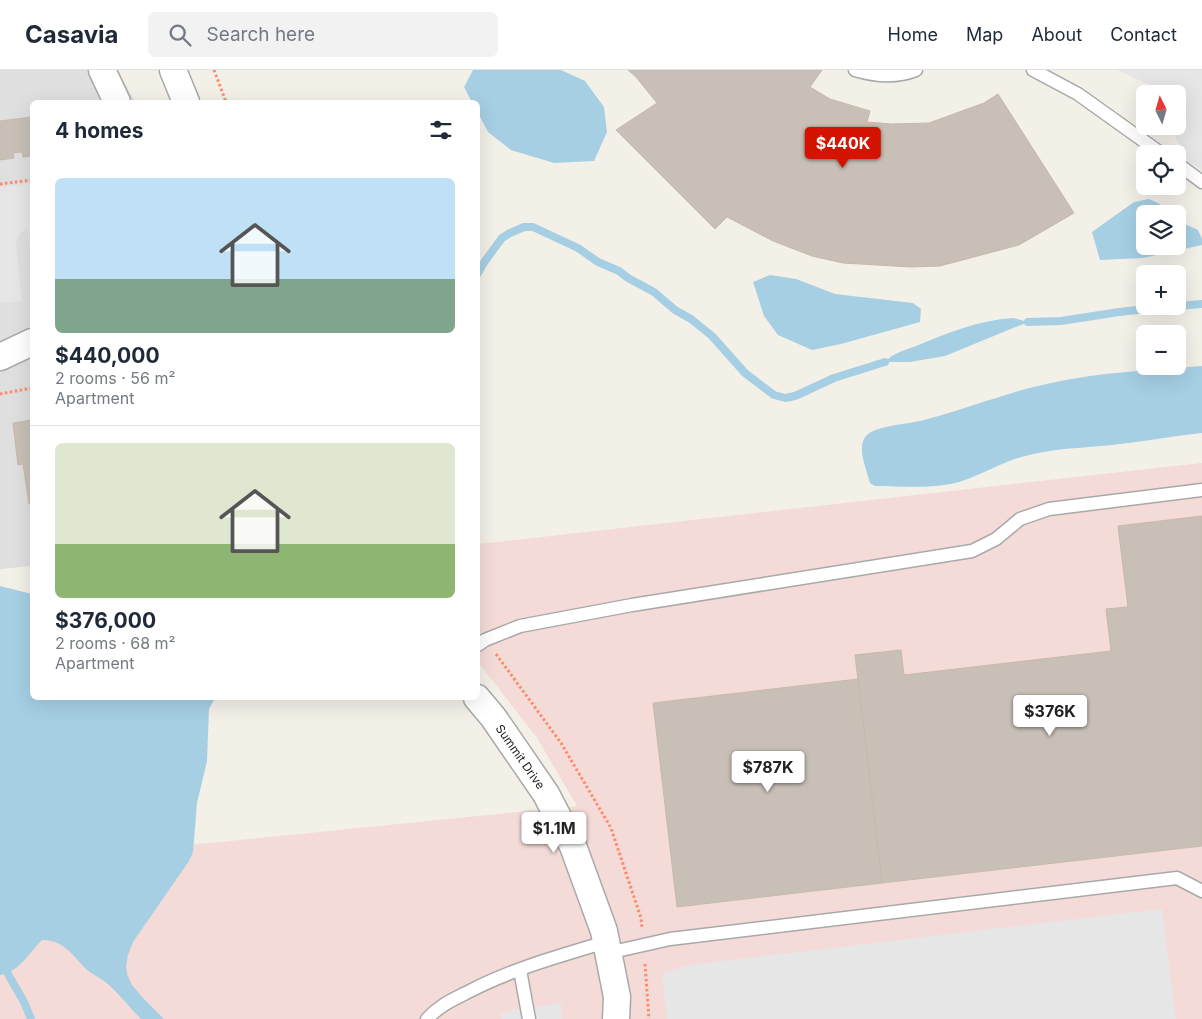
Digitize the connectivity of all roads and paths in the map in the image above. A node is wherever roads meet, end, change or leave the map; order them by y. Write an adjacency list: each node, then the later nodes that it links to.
1 (102, 70): 7 (street)
2 (173, 70): 8 (street)
3 (214, 70): 9 (path)
4 (855, 70): 5 (lane)
5 (916, 70)
6 (1033, 70): 10 (lane)
7 (116, 100)
8 (185, 100)
9 (225, 100)
10 (1149, 145)
11 (1186, 170): 13 (lane)
12 (30, 180): 14 (path)
13 (1202, 182)
14 (0, 184)
15 (30, 343): 16 (street)
16 (0, 357)
17 (30, 388): 18 (path)
18 (0, 394)
19 (1202, 490): 20 (lane)
20 (480, 644)
21 (479, 700): 23 (street, Summit Drive)
22 (1202, 891): 23 (lane)
23 (607, 947): 24 (lane); 27 (street, Summit Drive)
24 (520, 970): 25 (lane); 26 (lane)
25 (427, 1019)
26 (529, 1019)
27 (616, 1019)

